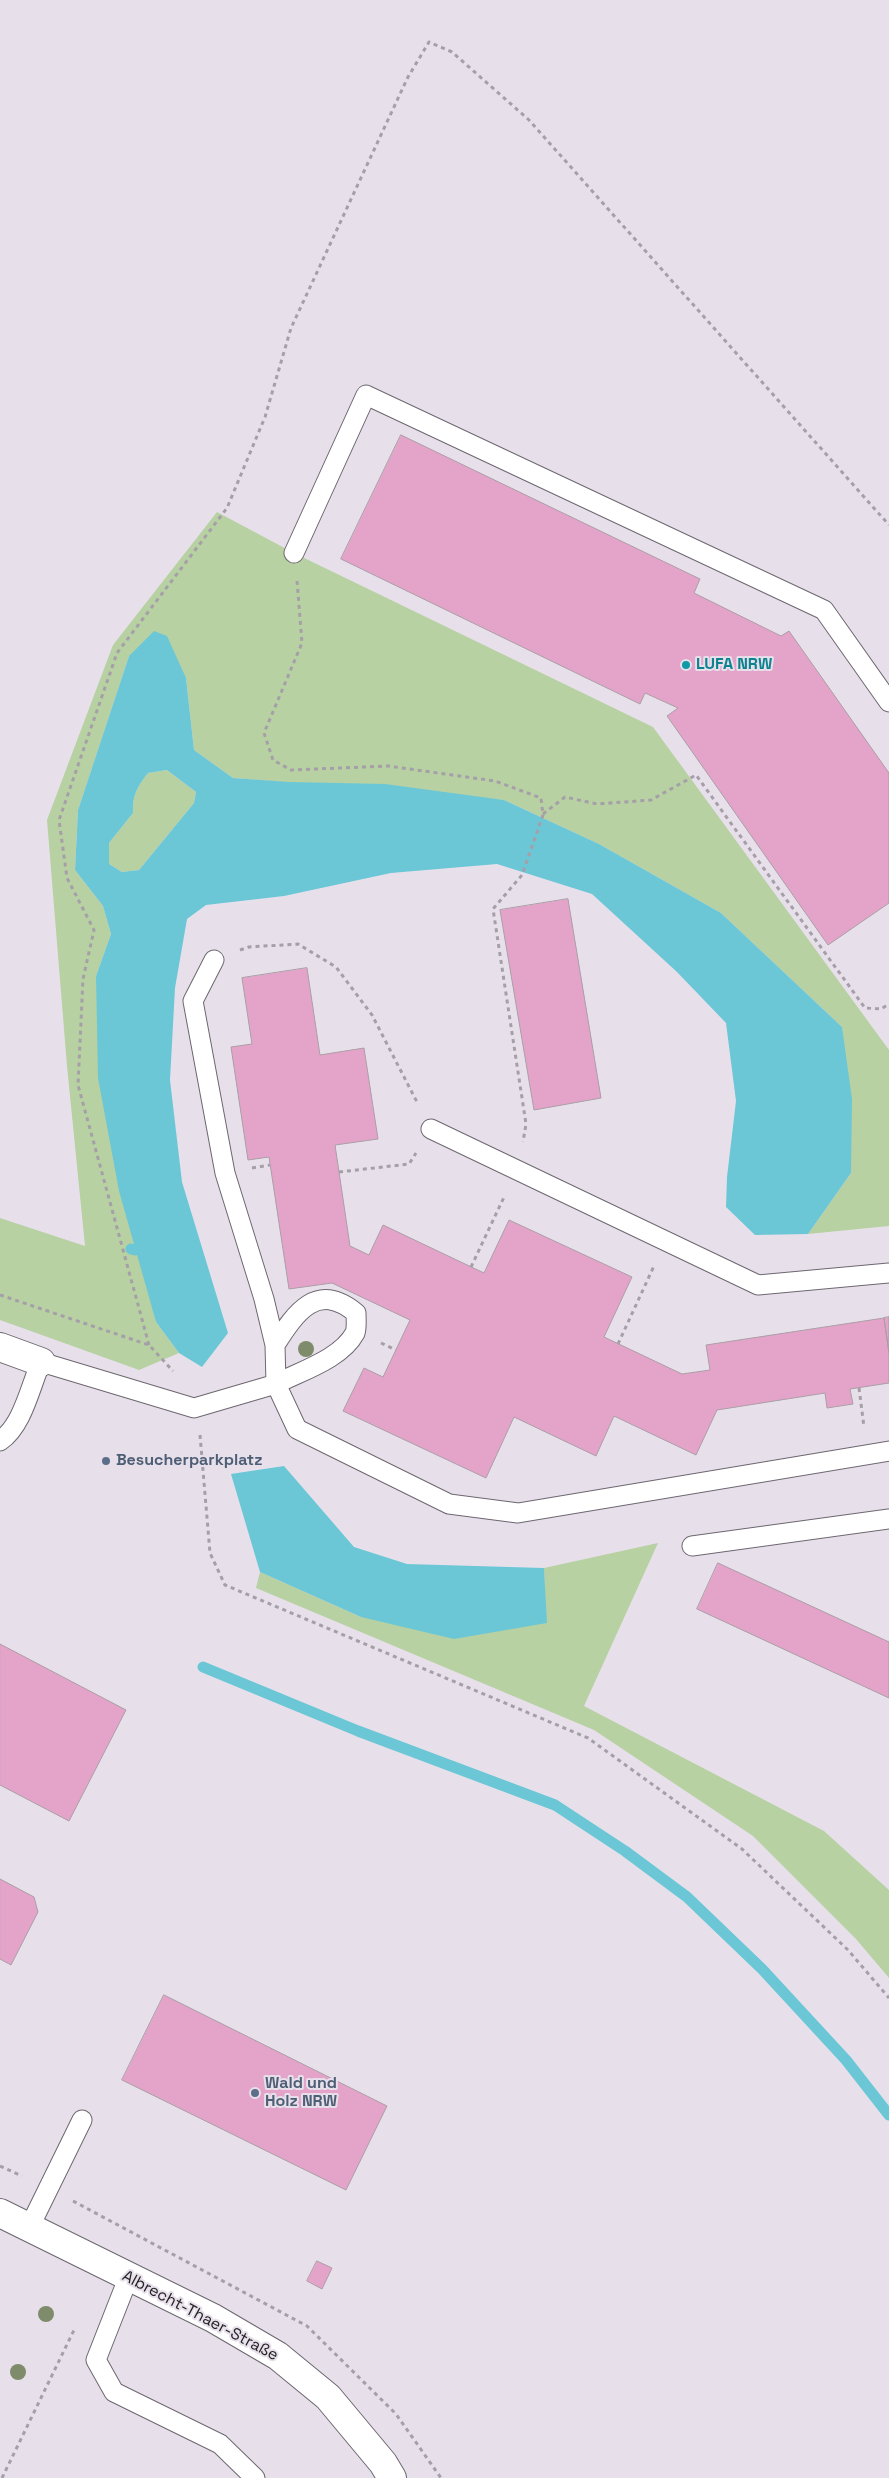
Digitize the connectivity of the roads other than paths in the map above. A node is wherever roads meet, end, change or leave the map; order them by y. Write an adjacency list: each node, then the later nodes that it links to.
1 (294, 553): 2 (lane)
2 (889, 702)
3 (214, 960): 6 (lane)
4 (431, 1129): 5 (lane)
5 (889, 1273)
6 (275, 1345): 9 (lane); 9 (lane)
7 (0, 1348): 8 (street)
8 (40, 1362): 9 (lane); 10 (lane)
9 (276, 1384): 11 (lane)
10 (0, 1442)
11 (889, 1451)
12 (889, 1519): 13 (lane)
13 (692, 1546)
14 (82, 2120): 16 (lane)
15 (0, 2213): 16 (street, Albrecht-Thaer-Straße)
16 (29, 2228): 17 (street, Albrecht-Thaer-Straße)
17 (129, 2276): 18 (lane); 19 (street, Albrecht-Thaer-Straße)
18 (256, 2478)
19 (392, 2478)

